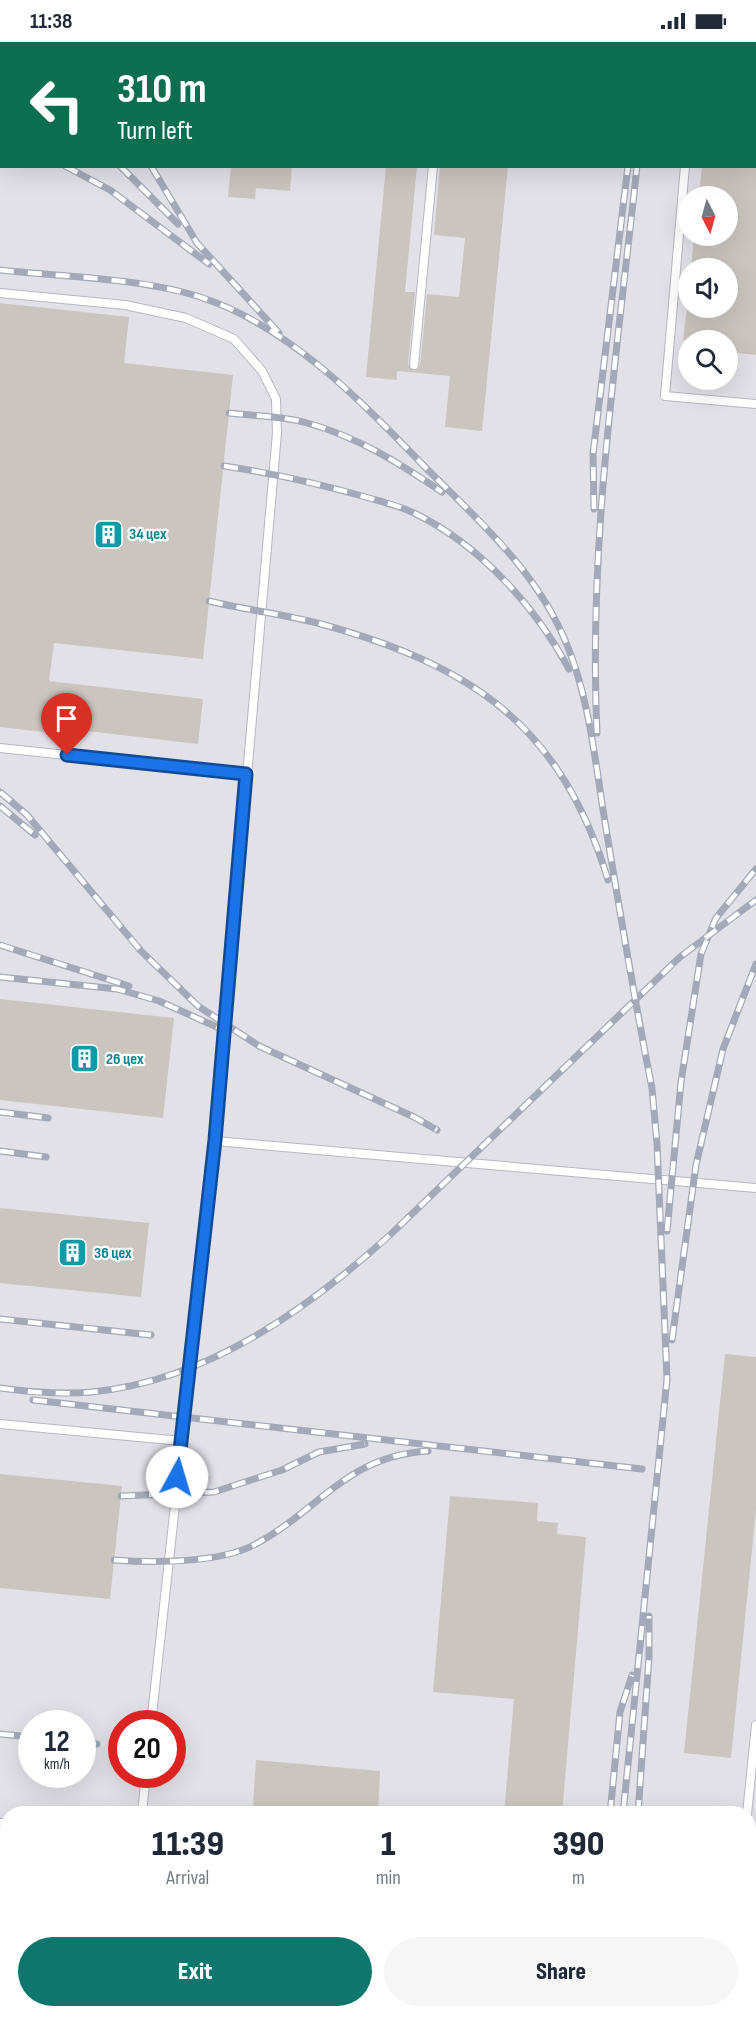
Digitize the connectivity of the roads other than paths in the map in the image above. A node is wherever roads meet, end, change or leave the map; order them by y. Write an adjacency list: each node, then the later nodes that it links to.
1 (433, 168): 4 (lane)
2 (685, 168): 5 (lane)
3 (0, 293): 7 (lane)
4 (414, 365)
5 (756, 404)
6 (0, 748): 7 (lane)
7 (246, 774): 8 (lane)
8 (215, 1140): 9 (lane); 11 (lane)
9 (756, 1188)
10 (0, 1424): 11 (lane)
11 (181, 1442): 12 (lane)
12 (152, 1710)
13 (756, 1725): 16 (lane)
14 (145, 1788): 15 (lane)
15 (143, 1806)
16 (748, 1806)

